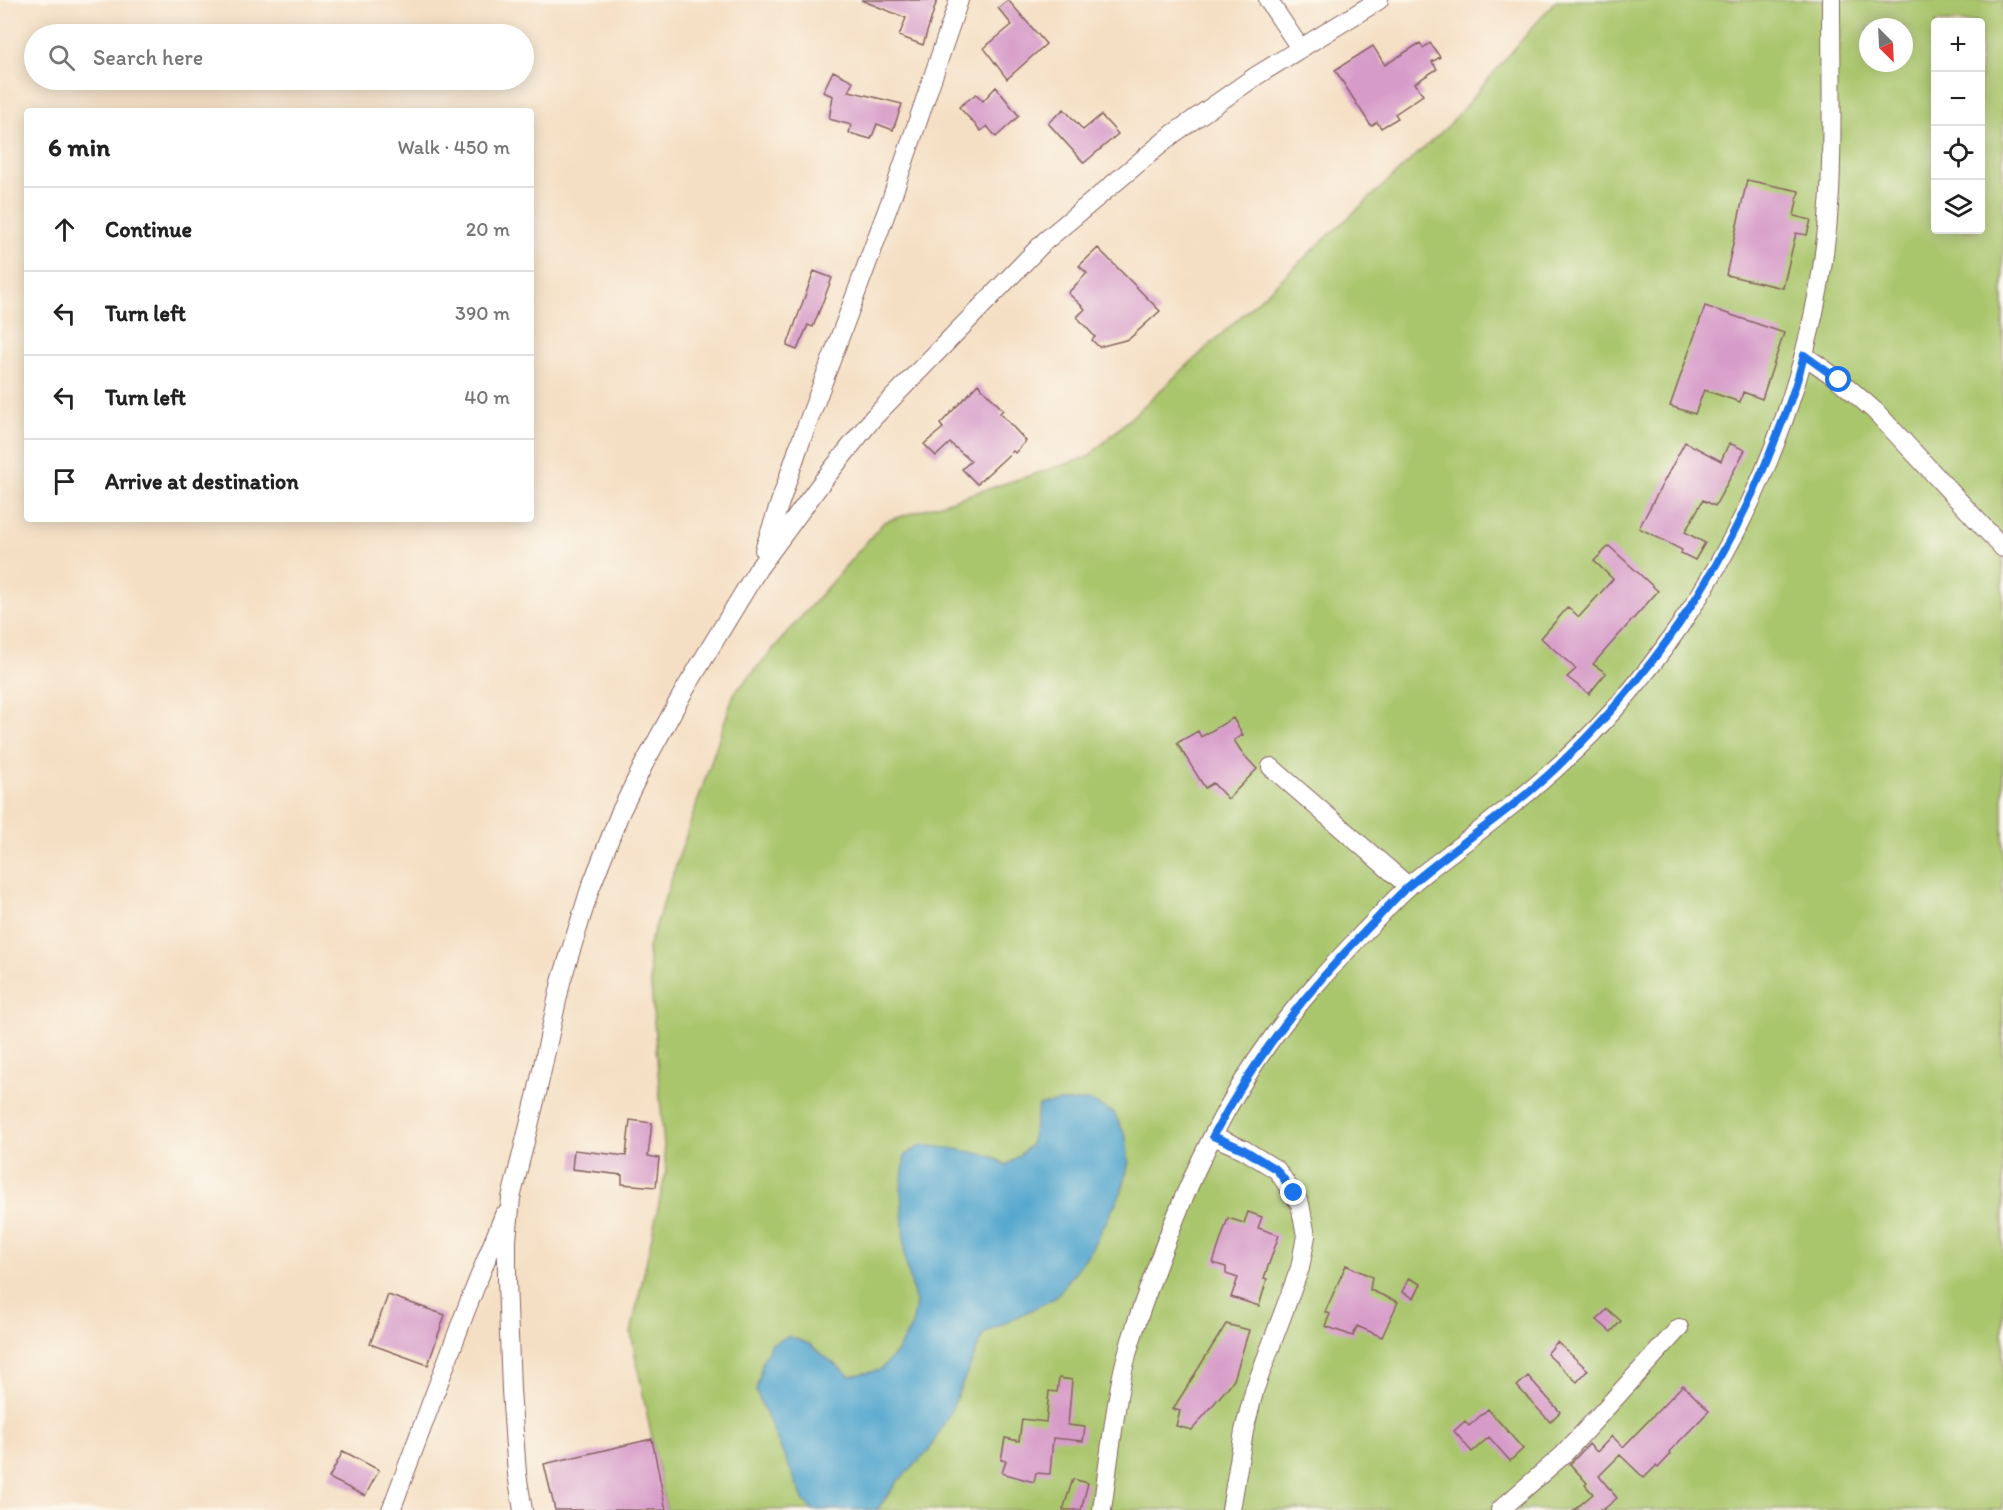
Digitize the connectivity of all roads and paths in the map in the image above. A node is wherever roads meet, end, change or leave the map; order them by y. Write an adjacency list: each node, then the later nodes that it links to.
1 (959, 0): 8 (street)
2 (1268, 0): 5 (street)
3 (1379, 0): 5 (street)
4 (1831, 0): 6 (street)
5 (1300, 48): 8 (street)
6 (1804, 355): 7 (street); 10 (street)
7 (2003, 548)
8 (758, 569): 12 (street)
9 (1270, 767): 10 (street)
10 (1408, 886): 11 (street)
11 (1213, 1136): 16 (street); 17 (street)
12 (511, 1198): 14 (street); 15 (street)
13 (1679, 1328): 18 (street)
14 (391, 1510)
15 (523, 1510)
16 (1102, 1510)
17 (1231, 1510)
18 (1500, 1510)

